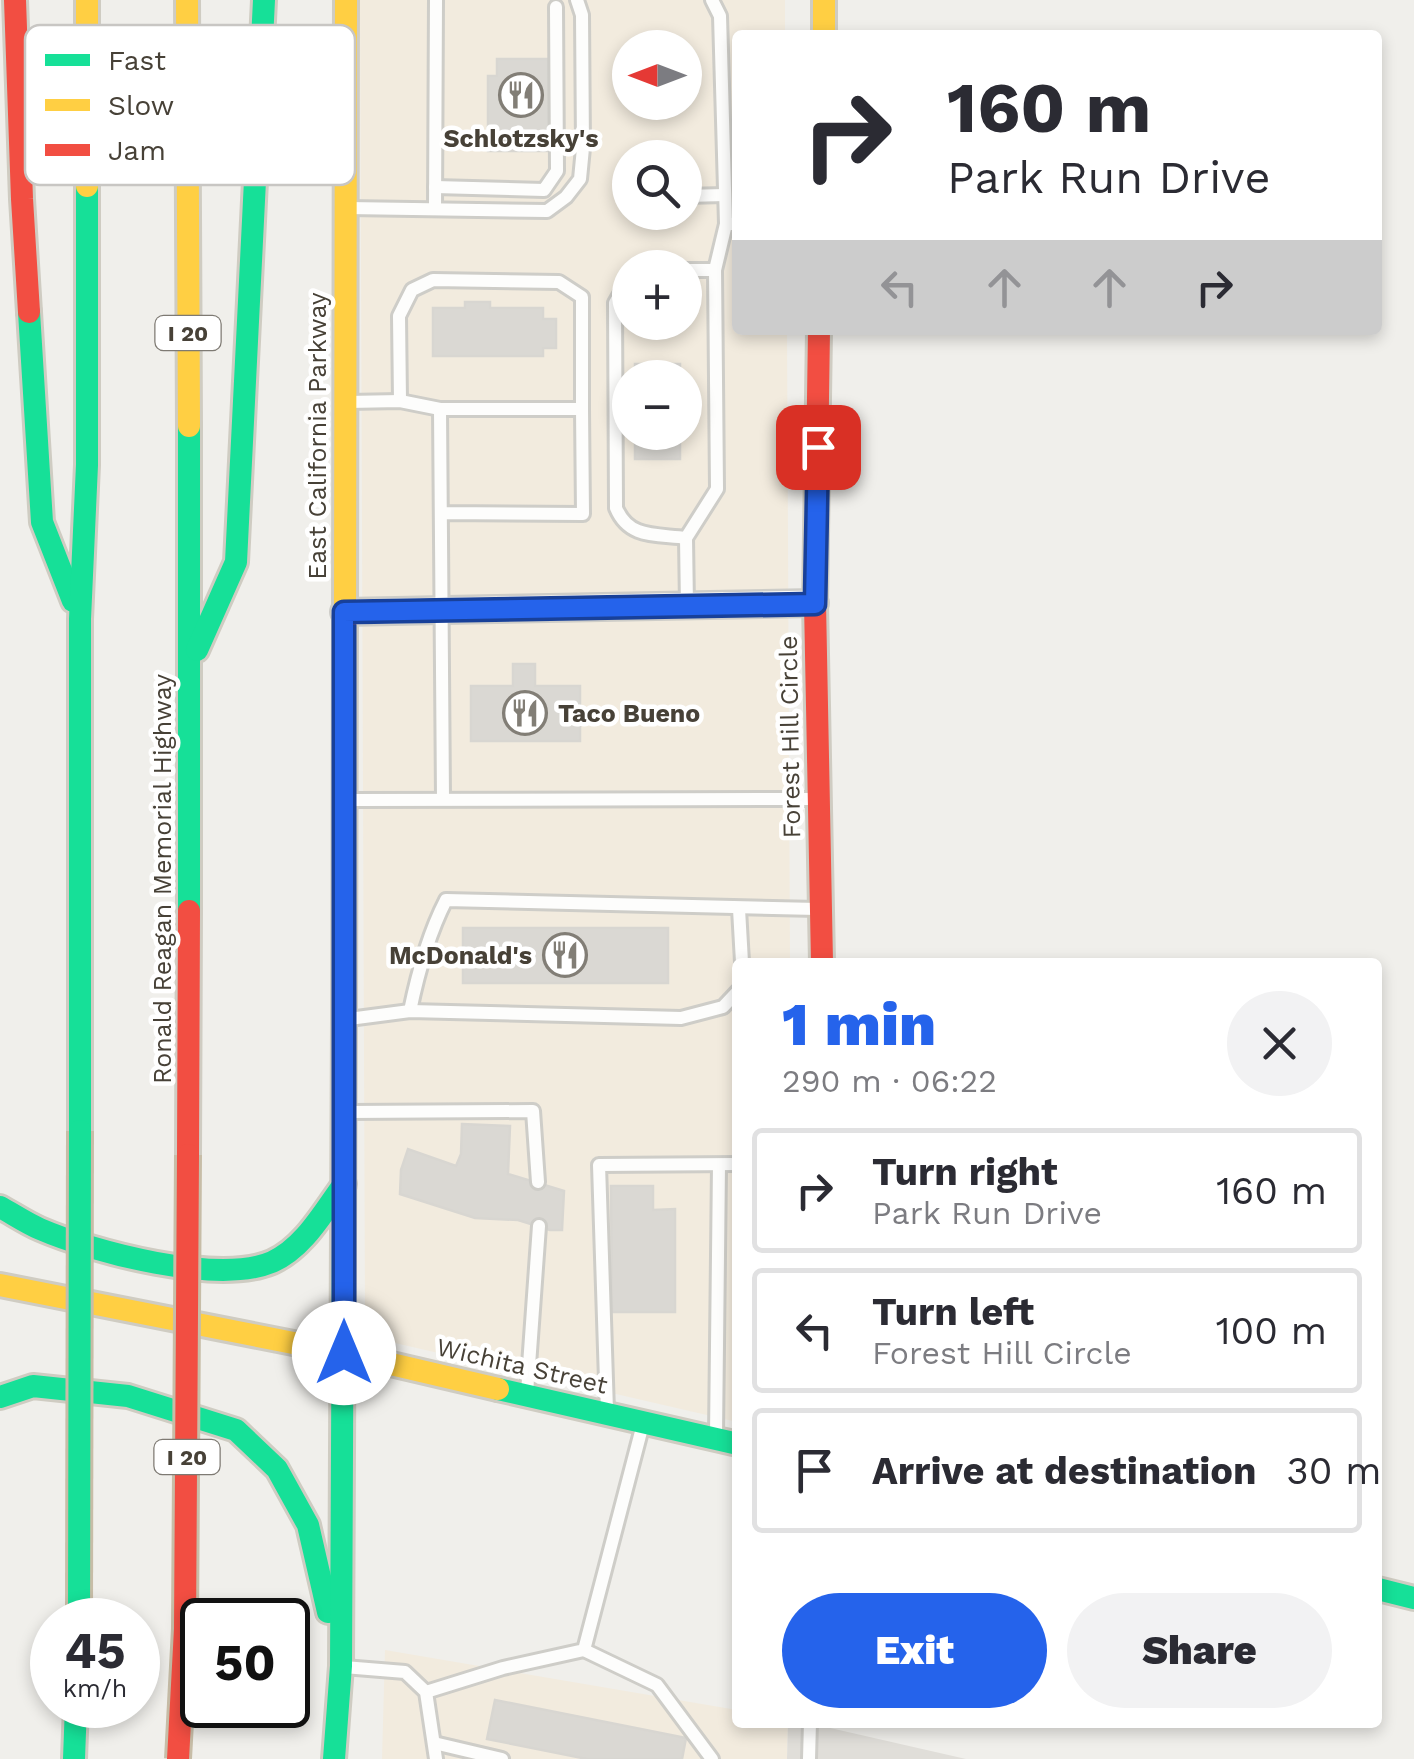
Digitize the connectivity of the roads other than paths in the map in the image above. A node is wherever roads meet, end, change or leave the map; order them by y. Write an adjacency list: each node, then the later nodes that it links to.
1 (14, 0): 38 (main road)
2 (88, 0): 10 (main road)
3 (187, 0): 11 (main road, Ronald Reagan Memorial Highway / I 20)
4 (264, 0): 12 (main road)
5 (436, 0): 18 (lane)
6 (577, 0): 22 (lane)
7 (712, 0): 19 (lane)
8 (824, 0): 13 (main road)
9 (556, 7): 18 (lane)
10 (88, 25)
11 (187, 25)
12 (263, 25)
13 (824, 30)
14 (88, 185): 38 (main road)
15 (188, 185): 39 (main road, Ronald Reagan Memorial Highway / I 20)
16 (255, 185): 39 (main road)
17 (346, 185): 21 (main road, East California Parkway)
18 (434, 186): 22 (lane)
19 (725, 195): 20 (lane); 23 (lane)
20 (702, 196)
21 (346, 208): 22 (lane); 29 (main road, East California Parkway)
22 (434, 210)
23 (732, 224): 25 (lane)
24 (702, 270): 25 (lane)
25 (715, 270): 33 (lane)
26 (819, 335): 34 (main road, Forest Hill Circle)
27 (615, 340): 33 (lane)
28 (400, 401): 29 (lane); 30 (lane); 31 (lane)
29 (345, 402): 37 (main road, East California Parkway)
30 (582, 409): 31 (lane); 32 (lane)
31 (440, 410): 32 (lane)
32 (441, 513): 36 (lane)
33 (686, 538): 35 (lane)
34 (815, 604): 35 (street); 41 (main road, Forest Hill Circle)
35 (687, 606): 36 (street)
36 (442, 610): 37 (street); 40 (lane)
37 (344, 612): 42 (main road, East California Parkway)
38 (80, 620): 65 (main road, bridge)
39 (190, 666): 74 (main road, Ronald Reagan Memorial Highway / I 20, bridge)
40 (443, 799): 41 (lane); 42 (lane)
41 (819, 799): 44 (main road, Forest Hill Circle)
42 (344, 800): 49 (main road, East California Parkway)
43 (739, 908): 44 (lane); 45 (lane); 48 (lane)
44 (821, 908): 46 (main road, Forest Hill Circle)
45 (742, 958)
46 (822, 958)
47 (732, 997): 48 (lane)
48 (410, 1010): 49 (lane)
49 (344, 1019): 50 (main road, East California Parkway)
50 (344, 1112): 53 (lane); 54 (main road, East California Parkway)
51 (732, 1164): 52 (lane)
52 (718, 1165): 61 (lane); 63 (lane)
53 (538, 1182)
54 (344, 1184): 55 (main road); 58 (main road, East California Parkway)
55 (0, 1207)
56 (539, 1226): 59 (lane)
57 (0, 1285): 58 (main road, Wichita Street)
58 (344, 1353): 59 (main road, Wichita Street); 68 (main road, East California Parkway)
59 (526, 1395): 61 (main road, Wichita Street)
60 (0, 1397): 68 (main road)
61 (607, 1413): 62 (main road, Wichita Street)
62 (644, 1422): 63 (main road, Wichita Street); 67 (lane)
63 (727, 1441)
64 (1382, 1590): 66 (main road)
65 (79, 1598)
66 (1414, 1598)
67 (584, 1650): 69 (lane); 78 (lane)
68 (341, 1666): 69 (lane); 75 (main road)
69 (426, 1692): 72 (lane)
70 (75, 1728): 73 (main road)
71 (810, 1728): 79 (lane)
72 (434, 1743): 76 (lane); 77 (lane)
73 (74, 1759)
74 (178, 1759)
75 (334, 1759)
76 (436, 1759)
77 (502, 1759)
78 (713, 1759)
79 (809, 1759)

